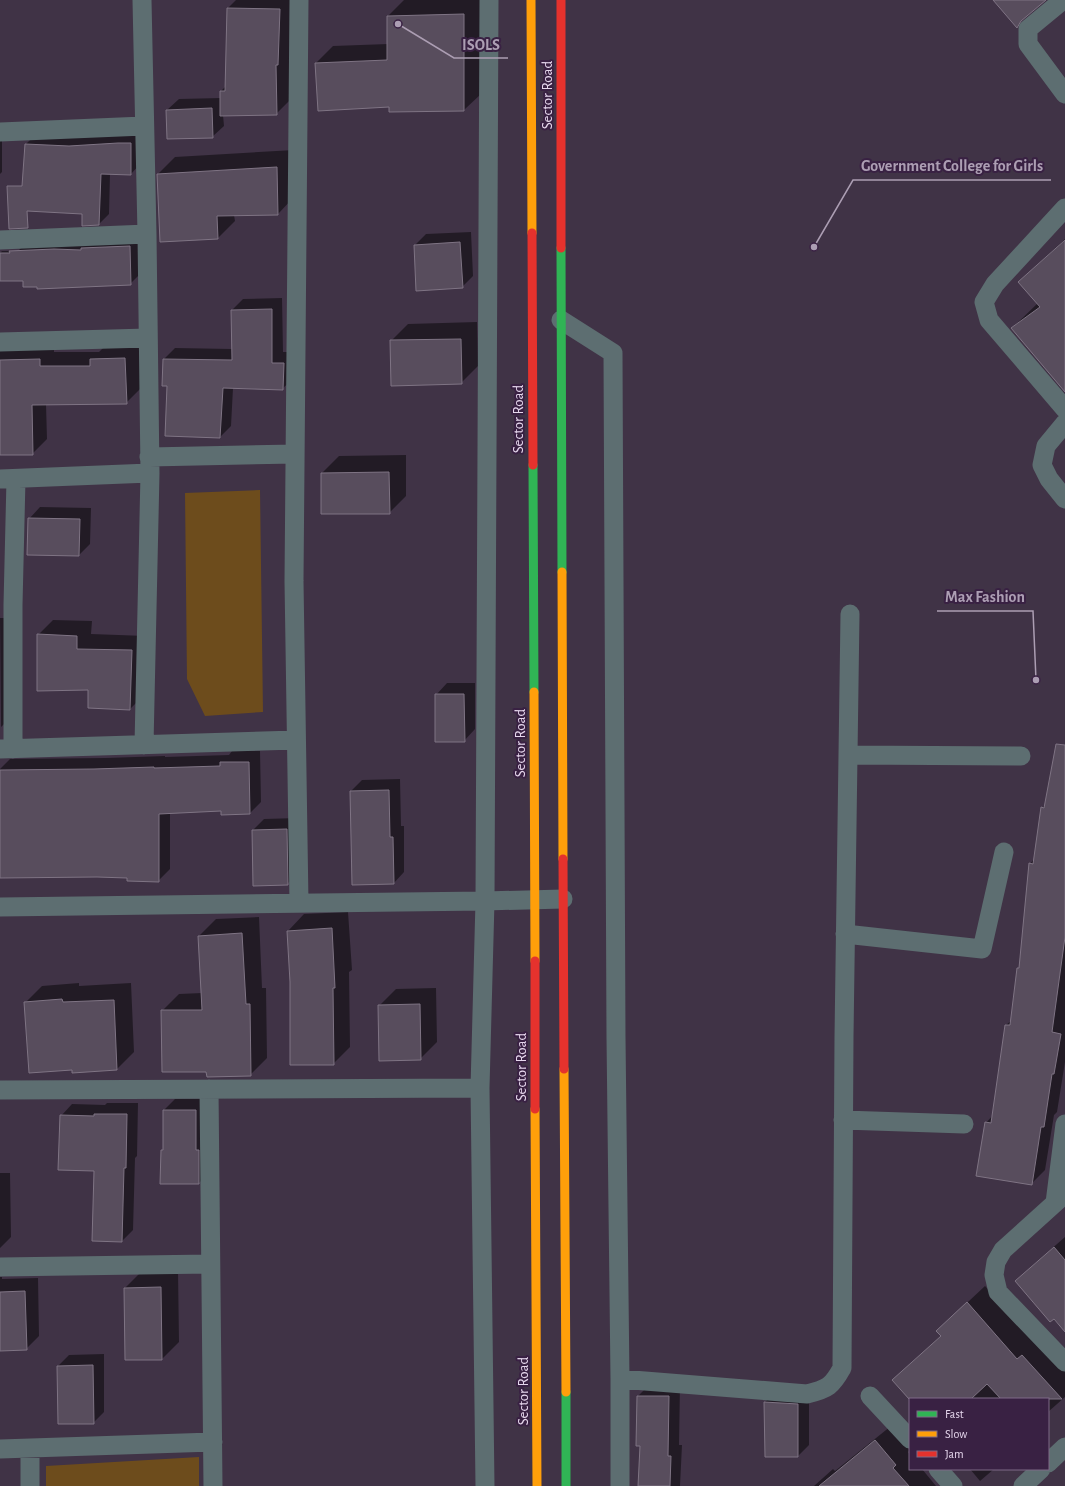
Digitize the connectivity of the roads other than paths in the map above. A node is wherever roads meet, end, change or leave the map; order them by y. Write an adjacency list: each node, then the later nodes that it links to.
1 (142, 0): 8 (street)
2 (299, 0): 18 (street)
3 (489, 0): 32 (street)
4 (530, 0): 30 (main road, Sector Road)
5 (561, 0): 13 (main road, Sector Road)
6 (1063, 0): 7 (street)
7 (1065, 94)
8 (144, 126): 9 (street); 11 (street)
9 (0, 132)
10 (1065, 208): 16 (street)
11 (147, 234): 12 (street); 14 (street)
12 (0, 240)
13 (561, 320): 31 (main road, Sector Road); 46 (street)
14 (148, 338): 15 (street); 19 (street)
15 (0, 342)
16 (1065, 409)
17 (1065, 423): 21 (street)
18 (295, 454): 19 (street); 24 (street)
19 (150, 465): 20 (street); 25 (street)
20 (8, 479): 22 (street)
21 (1065, 499)
22 (7, 605): 26 (street)
23 (850, 614): 27 (street)
24 (296, 740): 25 (street); 33 (street)
25 (144, 745): 26 (street)
26 (7, 749)
27 (848, 755): 28 (street); 35 (street)
28 (1021, 756)
29 (1004, 852): 35 (street)
30 (534, 899): 31 (street); 32 (street); 59 (main road, Sector Road)
31 (563, 899): 60 (main road, Sector Road)
32 (485, 901): 33 (street); 36 (street)
33 (299, 903): 34 (street)
34 (0, 907)
35 (846, 934): 39 (street)
36 (480, 1088): 37 (street); 58 (street)
37 (209, 1089): 38 (street); 43 (street)
38 (0, 1090)
39 (843, 1120): 40 (street); 46 (street)
40 (964, 1124)
41 (1065, 1124): 42 (street)
42 (1060, 1199): 45 (street)
43 (210, 1264): 44 (street); 49 (street)
44 (0, 1267)
45 (1065, 1362)
46 (620, 1379): 61 (street)
47 (870, 1396): 48 (street)
48 (909, 1438)
49 (213, 1442): 52 (street); 57 (street)
50 (1065, 1447): 53 (street)
51 (0, 1449): 52 (street)
52 (30, 1449): 56 (street)
53 (1049, 1462)
54 (939, 1470): 62 (street)
55 (1040, 1470): 63 (street)
56 (30, 1486)
57 (213, 1486)
58 (485, 1486)
59 (537, 1486)
60 (566, 1486)
61 (620, 1486)
62 (953, 1486)
63 (1023, 1486)

